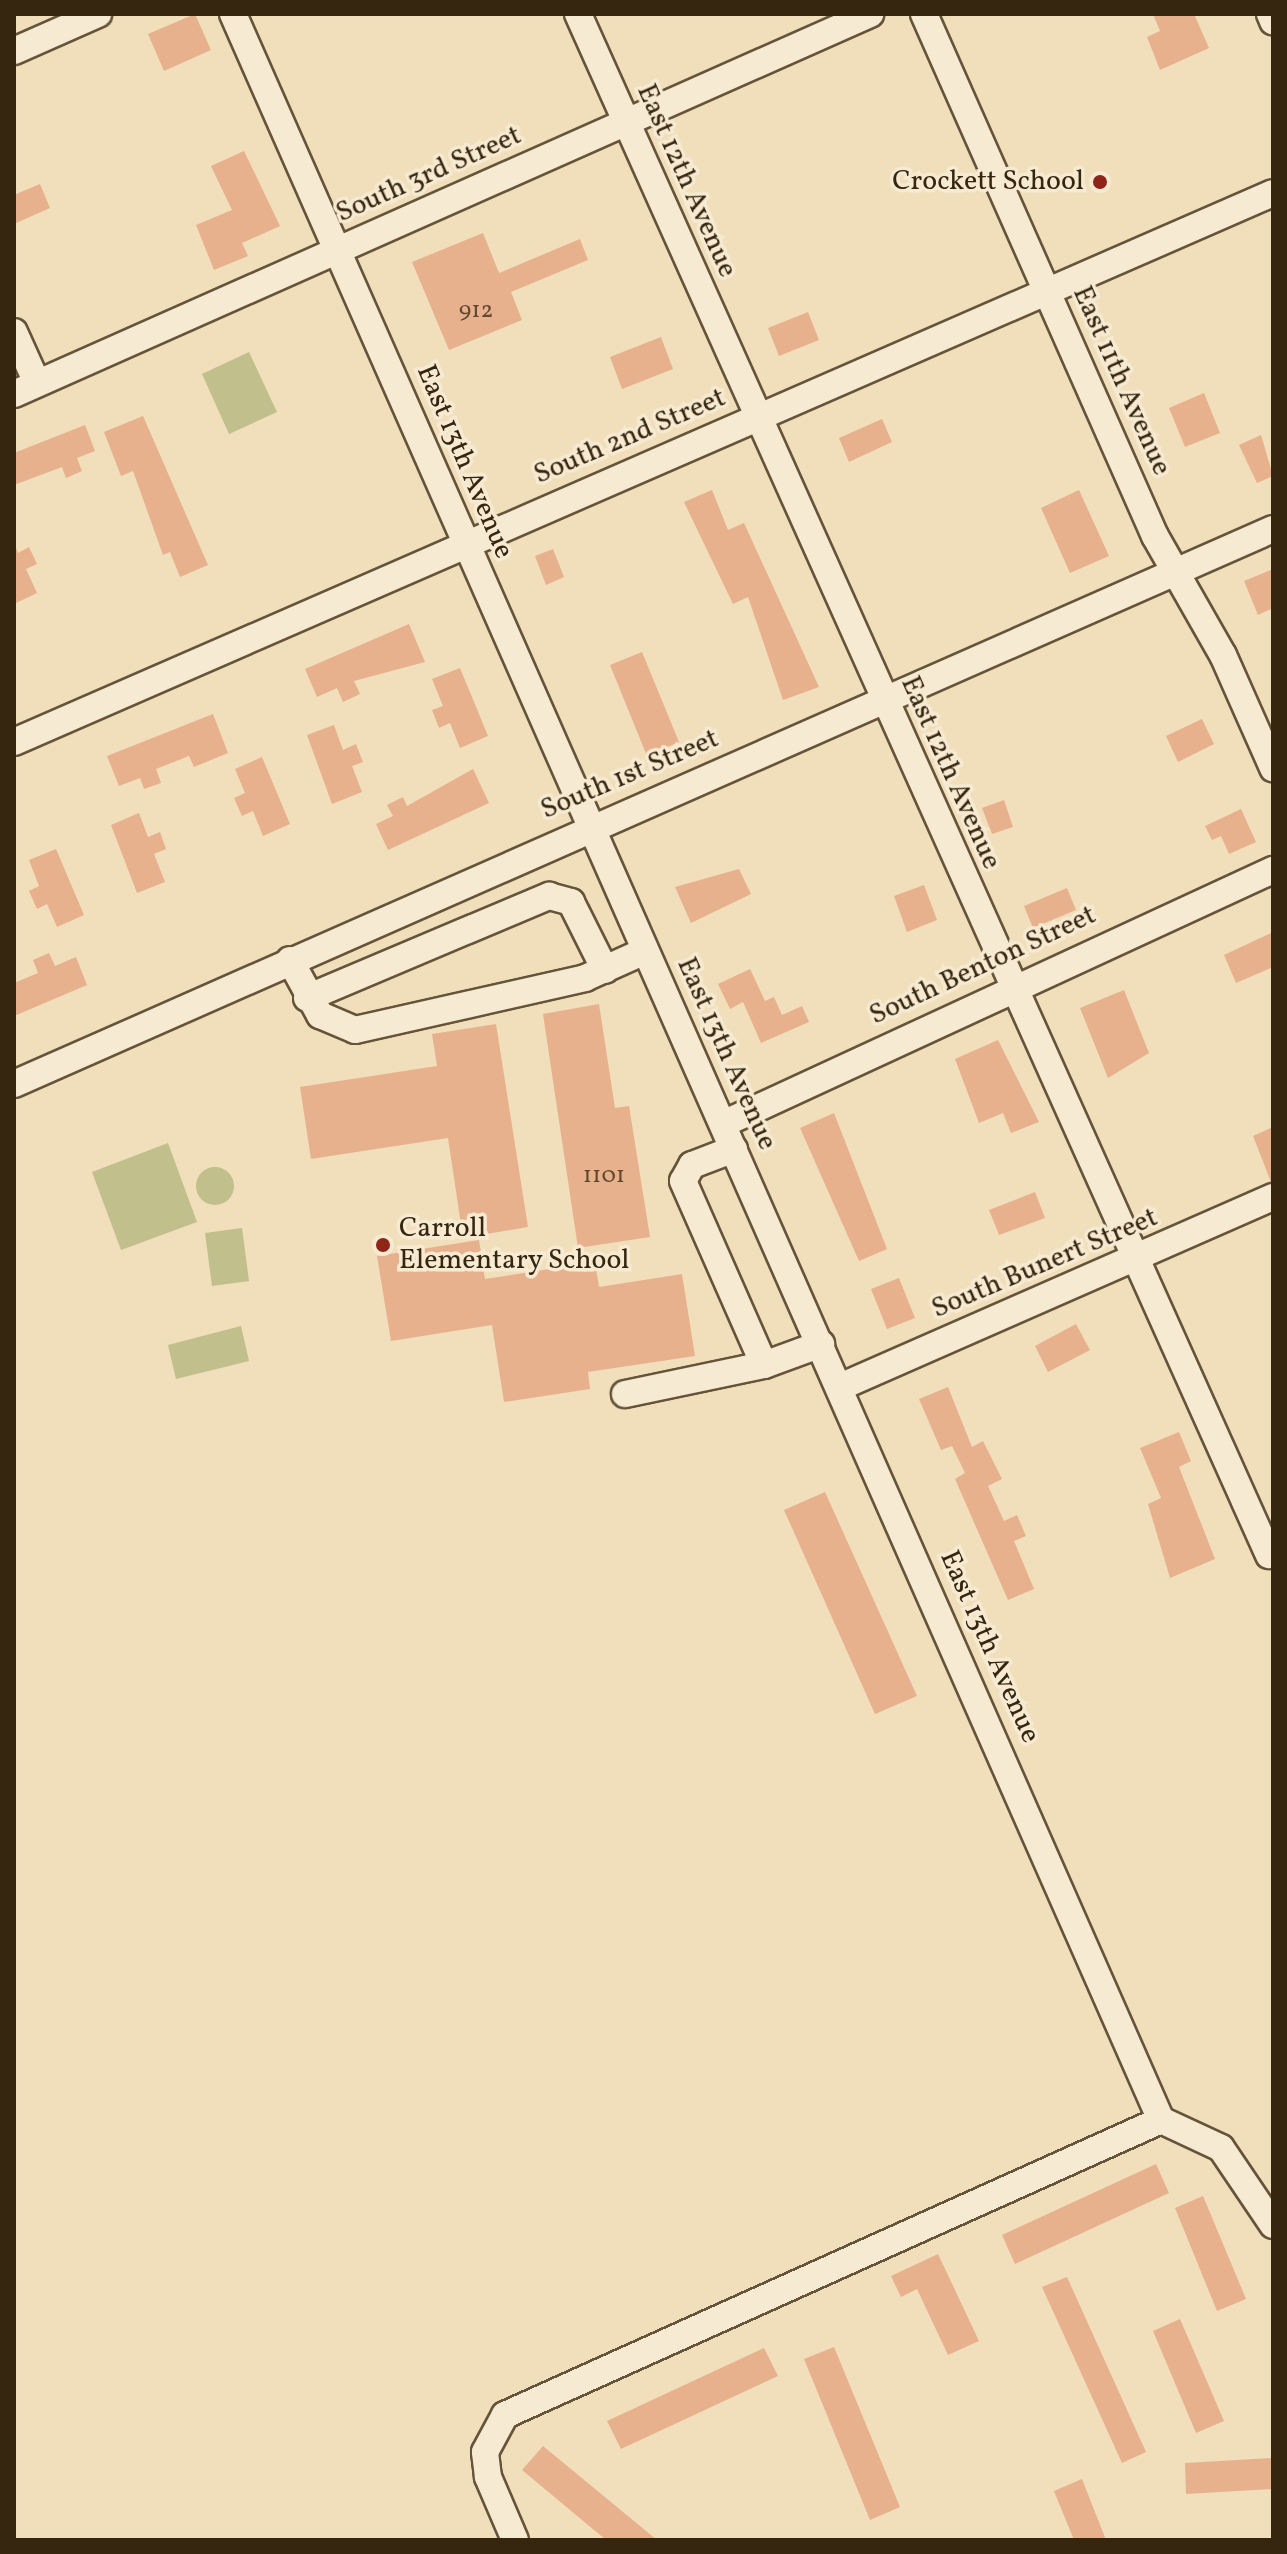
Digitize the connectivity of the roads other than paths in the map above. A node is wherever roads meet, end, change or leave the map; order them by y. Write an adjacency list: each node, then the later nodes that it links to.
1 (98, 14): 8 (street)
2 (233, 14): 11 (street, East 13th Avenue)
3 (578, 14): 9 (street, East 12th Avenue)
4 (870, 14): 9 (street, South 3rd Street)
5 (924, 14): 12 (street, East 11th Avenue)
6 (1270, 14): 7 (street)
7 (1273, 21)
8 (14, 51)
9 (626, 123): 11 (street, South 3rd Street); 15 (street, East 12th Avenue)
10 (1273, 193): 12 (street, South 2nd Street)
11 (338, 250): 14 (street, South 3rd Street); 17 (street, East 13th Avenue)
12 (1047, 293): 15 (street, South 2nd Street); 18 (street, East 11th Avenue)
13 (14, 332): 14 (street)
14 (26, 388)
15 (756, 418): 17 (street, South 2nd Street); 19 (street, East 12th Avenue)
16 (1273, 529): 18 (street, South 1st Street)
17 (463, 544): 20 (street, South 2nd Street); 22 (street, East 13th Avenue)
18 (1177, 575): 19 (street, South 1st Street); 21 (street, East 11th Avenue)
19 (883, 702): 22 (street, South 1st Street); 27 (street, East 12th Avenue)
20 (14, 742)
21 (1273, 768)
22 (589, 826): 24 (street, East 13th Avenue); 25 (street, South 1st Street)
23 (1273, 870): 27 (street, South Benton Street)
24 (645, 951): 26 (street); 30 (street, East 13th Avenue)
25 (290, 960): 28 (street); 29 (street, South 1st Street)
26 (605, 970): 28 (street); 28 (street)
27 (1009, 986): 30 (street, South Benton Street); 33 (street, East 12th Avenue)
28 (307, 998)
29 (14, 1084)
30 (723, 1124): 31 (street, East 13th Avenue)
31 (734, 1149): 34 (street, East 13th Avenue); 35 (street)
32 (1273, 1197): 33 (street, South Bunert Street)
33 (1135, 1261): 36 (street, South Bunert Street); 38 (street, East 12th Avenue)
34 (821, 1344): 35 (street); 36 (street, East 13th Avenue)
35 (764, 1365): 37 (street)
36 (840, 1387): 39 (street, East 13th Avenue)
37 (625, 1394)
38 (1269, 1555)
39 (1161, 2120): 40 (street); 41 (street)
40 (1273, 2225)
41 (515, 2540)

